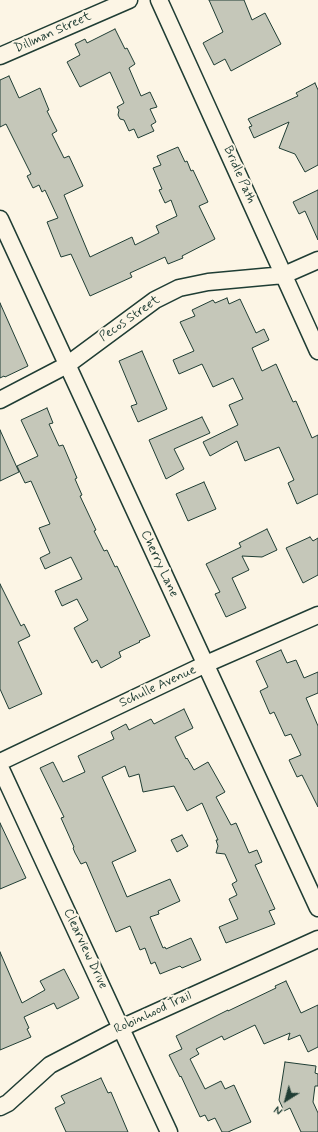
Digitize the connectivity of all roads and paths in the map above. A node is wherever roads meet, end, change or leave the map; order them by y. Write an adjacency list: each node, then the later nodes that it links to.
1 (129, 0): 3 (street, Dillman Street)
2 (159, 0): 6 (street, Bridle Path)
3 (0, 56)
4 (0, 220): 8 (street, Cherry Lane)
5 (318, 260): 6 (street, Pecos Street)
6 (284, 275): 7 (street, Bridle Path); 8 (street, Pecos Street)
7 (318, 351)
8 (67, 365): 9 (street, Pecos Street); 11 (street, Cherry Lane)
9 (0, 400)
10 (318, 615): 11 (street, Schulle Avenue)
11 (206, 664): 12 (street, Schulle Avenue); 14 (street, Cherry Lane)
12 (0, 762)
13 (0, 766): 16 (street, Clearview Drive)
14 (318, 908)
15 (318, 939): 16 (street, Robinhood Trail)
16 (121, 1028): 17 (street, Robinhood Trail); 18 (street, Clearview Drive)
17 (0, 1107)
18 (169, 1132)

